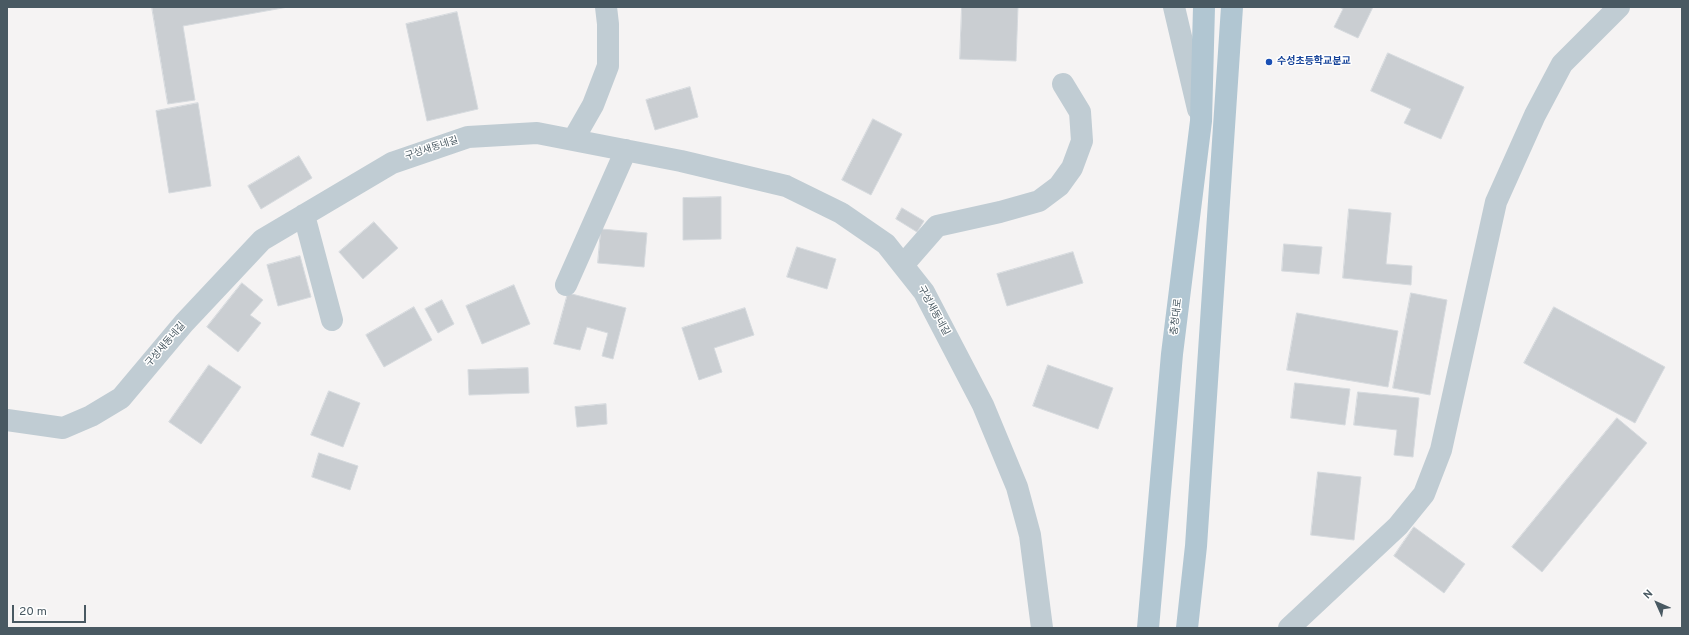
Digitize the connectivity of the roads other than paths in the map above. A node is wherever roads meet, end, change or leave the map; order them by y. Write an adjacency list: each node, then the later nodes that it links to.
1 (606, 7): 8 (street)
2 (1174, 7): 7 (street)
3 (1204, 7): 7 (main road, 충청대로)
4 (1619, 7): 18 (street)
5 (1233, 13): 17 (main road)
6 (1063, 84): 11 (street)
7 (1201, 121): 16 (main road, 충청대로)
8 (573, 140): 9 (street, 구성새동네길); 10 (street, 구성새동네길)
9 (626, 150): 11 (street, 구성새동네길); 12 (street)
10 (304, 215): 13 (street); 14 (street, 구성새동네길)
11 (902, 265): 15 (street, 구성새동네길)
12 (566, 285)
13 (332, 320)
14 (7, 420)
15 (1042, 628)
16 (1148, 628)
17 (1187, 628)
18 (1289, 628)

